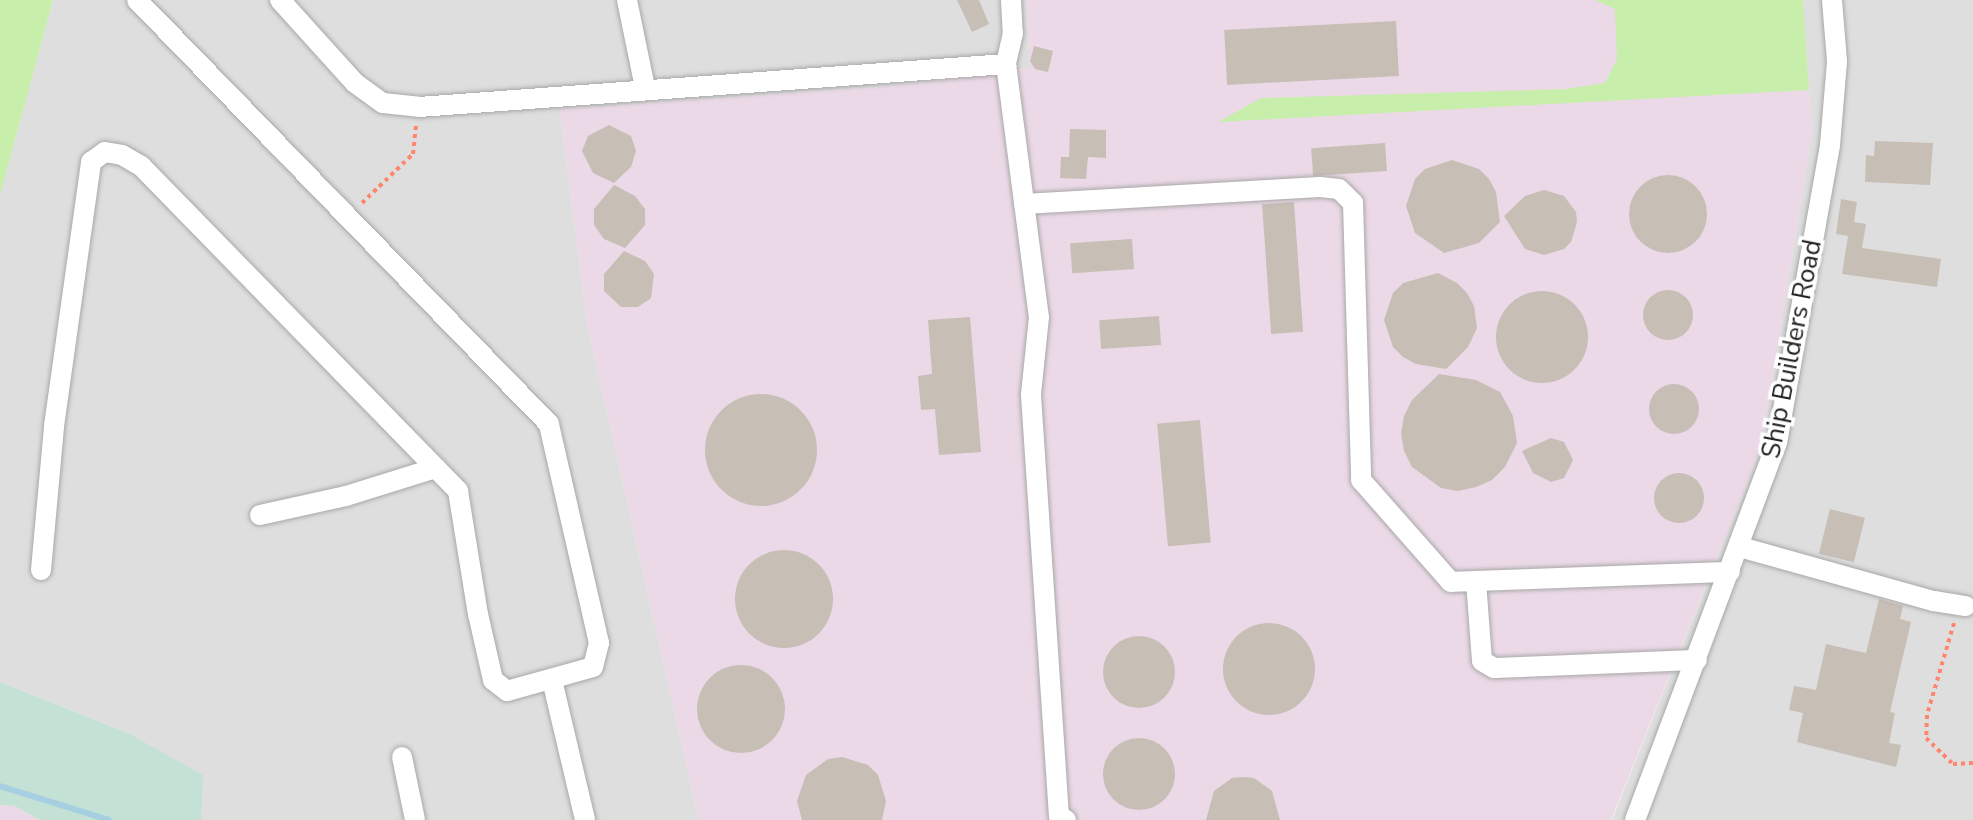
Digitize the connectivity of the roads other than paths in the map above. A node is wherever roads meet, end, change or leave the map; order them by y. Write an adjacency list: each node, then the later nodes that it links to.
1 (137, 0): 17 (street)
2 (280, 0): 7 (street)
3 (627, 0): 7 (street)
4 (1011, 0): 6 (street)
5 (1832, 0): 11 (street, Ship Builders Road)
6 (1006, 64): 7 (street); 8 (street)
7 (645, 88)
8 (1024, 204): 14 (street); 21 (street)
9 (436, 468): 10 (street); 12 (street); 17 (street)
10 (260, 515)
11 (1740, 547): 13 (street, Ship Builders Road); 15 (street)
12 (41, 570)
13 (1730, 572): 14 (street); 16 (street, Ship Builders Road)
14 (1476, 581): 16 (street)
15 (1963, 606)
16 (1697, 660): 22 (street, Ship Builders Road)
17 (552, 680): 20 (street)
18 (402, 757): 19 (street)
19 (415, 820)
20 (585, 820)
21 (1066, 820)
22 (1635, 820)

